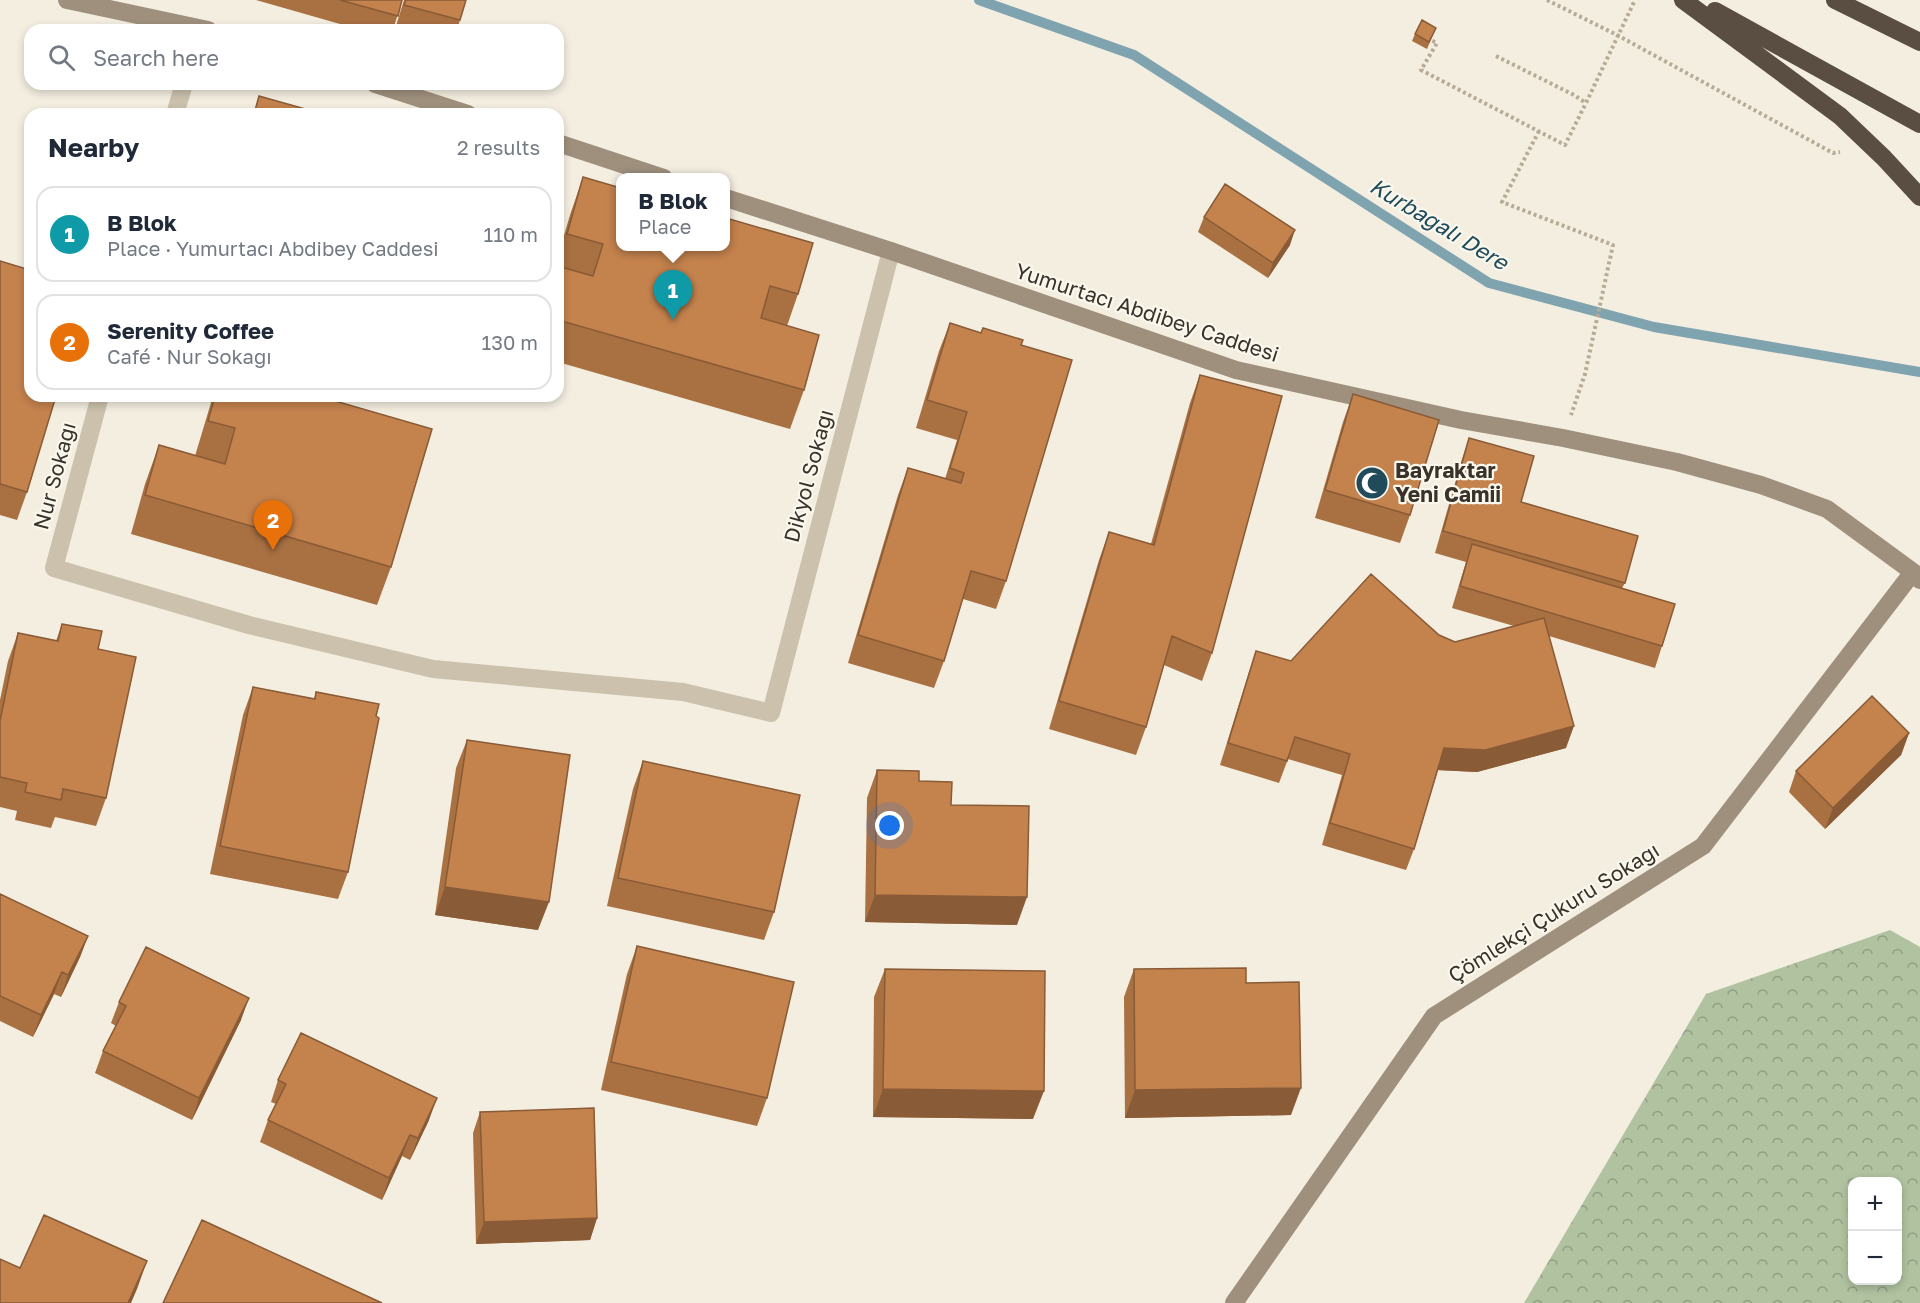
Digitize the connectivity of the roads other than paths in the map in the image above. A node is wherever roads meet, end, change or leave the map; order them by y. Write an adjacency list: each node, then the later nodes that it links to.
1 (67, 0): 5 (main road)
2 (1683, 0): 14 (highway)
3 (1695, 0): 11 (highway)
4 (1835, 0): 6 (highway)
5 (179, 24)
6 (1920, 42)
7 (182, 90): 9 (street)
8 (394, 90): 10 (main road)
9 (177, 108)
10 (449, 108)
11 (1920, 124)
12 (564, 145): 13 (main road)
13 (652, 173)
14 (1920, 197)
15 (730, 199): 16 (main road, Yumurtacı Abdibey Caddesi)
16 (891, 251): 18 (street, Dikyol Sokağı); 19 (main road, Yumurtacı Abdibey Caddesi)
17 (98, 402): 18 (street, Nur Sokağı)
18 (54, 568)
19 (1916, 576): 20 (main road, Çömlekçi Çukuru Sokağı)
20 (1234, 1303)

